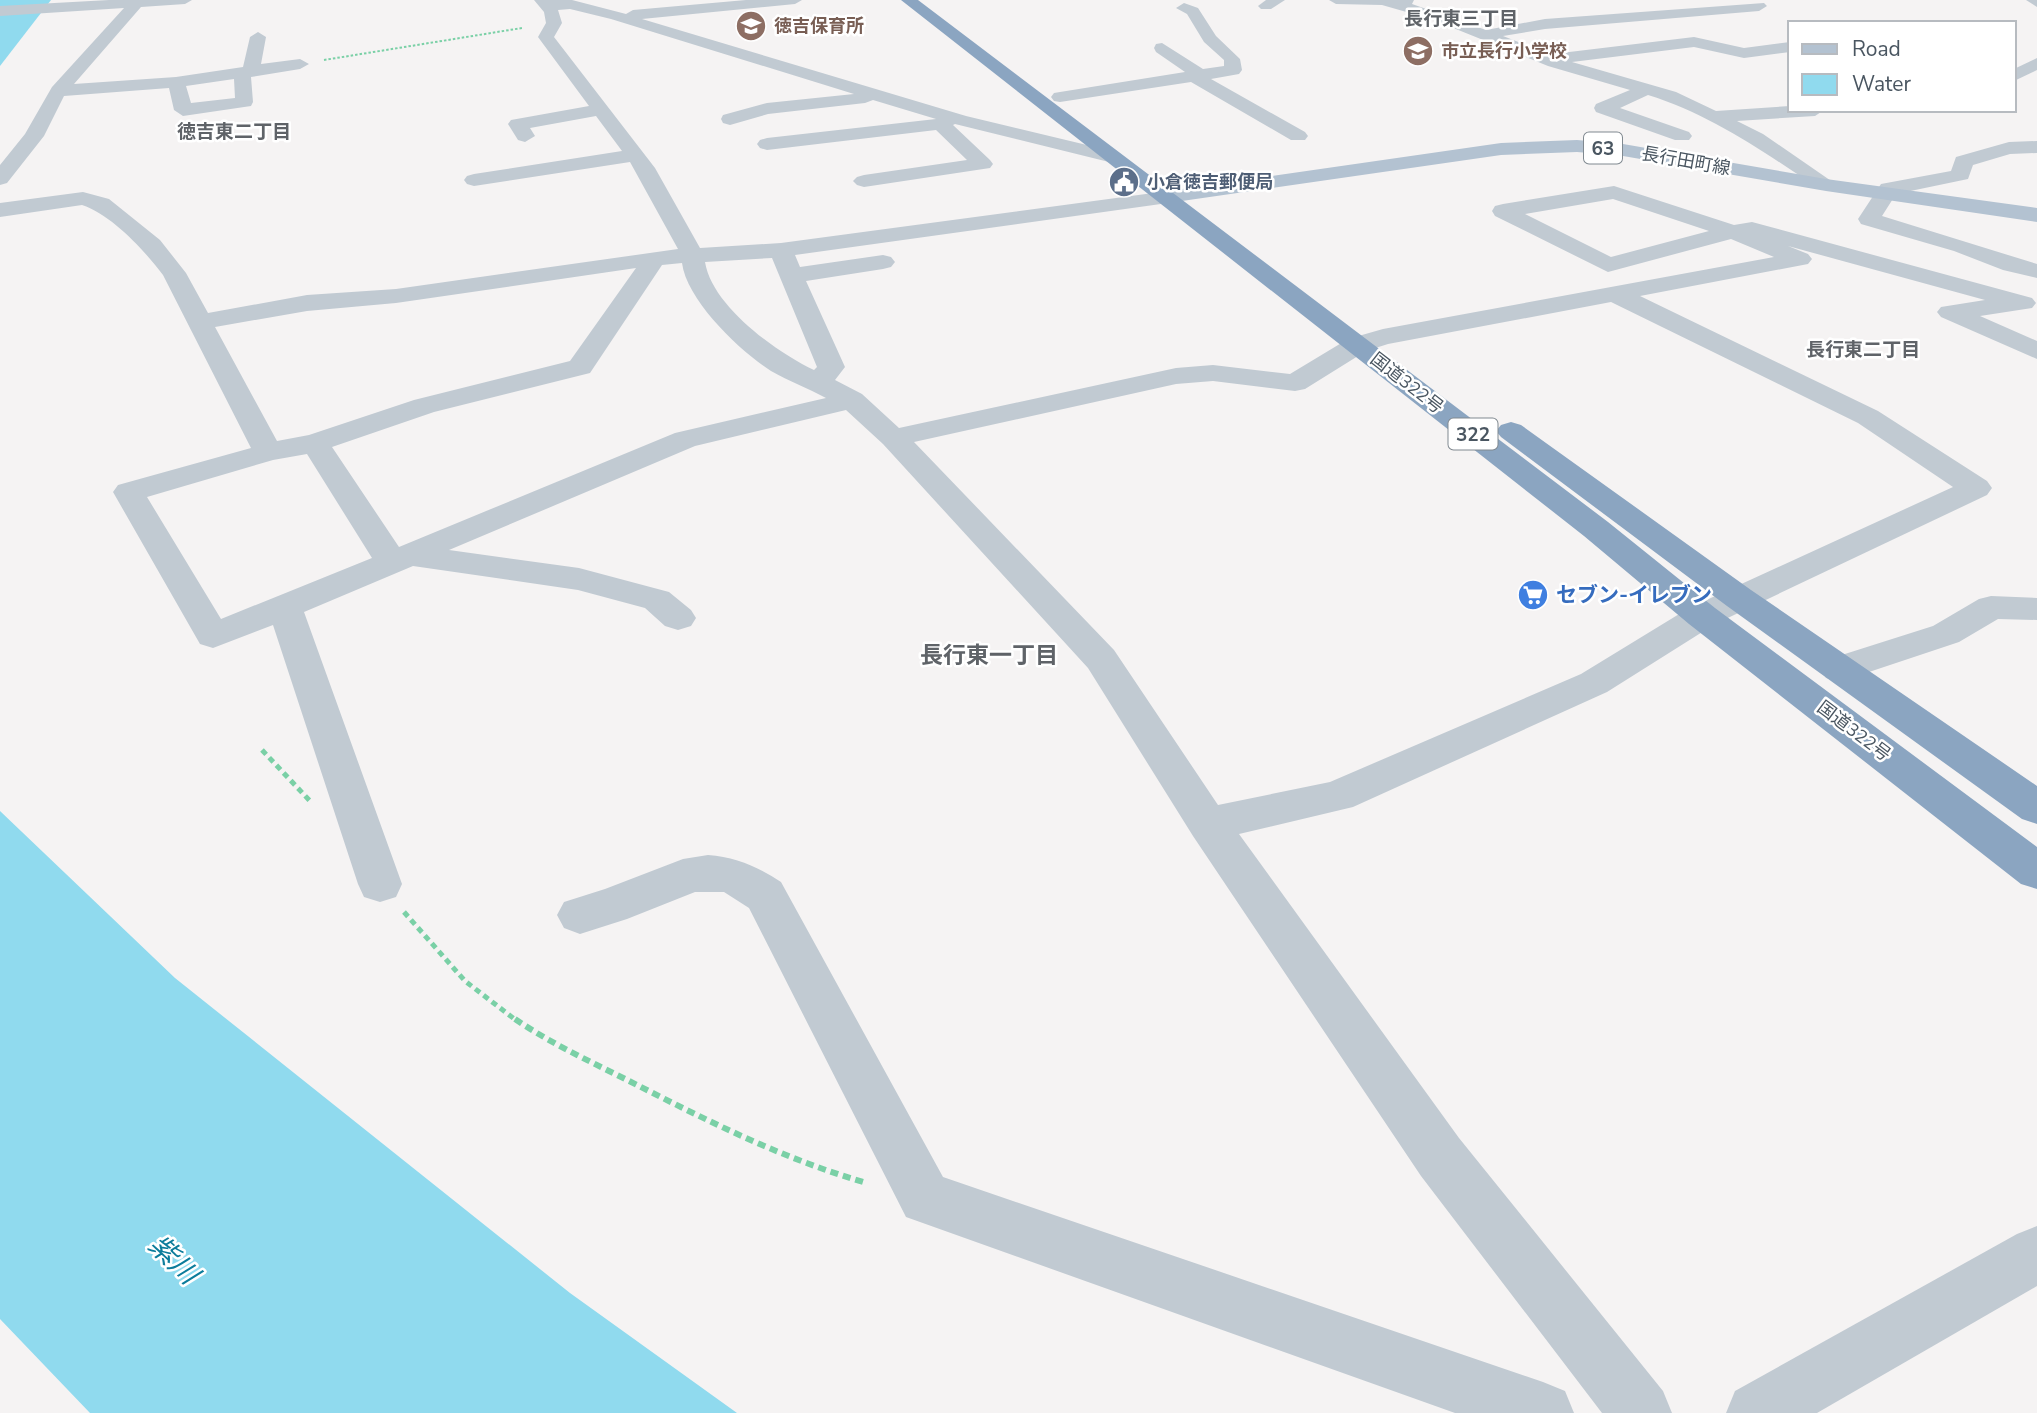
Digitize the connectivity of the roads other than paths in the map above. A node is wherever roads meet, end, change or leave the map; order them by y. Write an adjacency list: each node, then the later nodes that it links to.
1 (185, 0): 8 (street)
2 (795, 0): 10 (street)
3 (908, 0): 49 (highway, 国道322号 / 322)
4 (930, 0): 37 (highway, 国道322号 / 322)
5 (1427, 0): 6 (street)
6 (1385, 1): 9 (street); 18 (street)
7 (1633, 1): 17 (street)
8 (136, 4): 15 (street); 35 (street)
9 (1335, 4)
10 (671, 6): 12 (street)
11 (1759, 6): 17 (street)
12 (611, 8): 14 (street); 22 (street)
13 (1184, 8): 32 (street)
14 (547, 10): 38 (street)
15 (0, 11)
16 (1474, 13): 18 (street)
17 (1678, 14): 20 (street)
18 (1436, 16): 20 (street)
19 (1771, 32): 23 (street)
20 (1484, 35): 27 (street)
21 (258, 37): 30 (street)
22 (678, 37): 24 (street); 36 (street)
23 (1788, 37)
24 (637, 41)
25 (1788, 47): 27 (street)
26 (1162, 48): 32 (street)
27 (1548, 60): 34 (street)
28 (2037, 63): 31 (street)
29 (300, 64): 30 (street)
30 (247, 73): 33 (street); 33 (street)
31 (2016, 75)
32 (1197, 76): 37 (street); 44 (street)
33 (176, 82): 35 (street)
34 (1647, 89): 40 (street); 45 (street)
35 (58, 91): 51 (street)
36 (884, 96): 41 (street); 42 (street)
37 (1060, 97): 57 (highway, 国道322号 / 322)
38 (601, 110): 43 (street); 48 (street)
39 (1788, 112): 40 (street)
40 (1715, 117): 54 (street)
41 (730, 119)
42 (947, 121): 46 (street); 49 (street); 53 (street)
43 (525, 136)
44 (1298, 136)
45 (1682, 136)
46 (767, 144)
47 (2037, 146): 56 (street)
48 (635, 155): 50 (street); 52 (street)
49 (1108, 156): 57 (highway, 国道322号 / 322)
50 (648, 172): 55 (street); 64 (street)
51 (0, 179)
52 (474, 180)
53 (864, 180)
54 (1826, 185): 56 (main road, 長行田町線 / 63); 57 (main road, 長行田町線 / 63)
55 (539, 191)
56 (1888, 194): 59 (main road, 長行田町線 / 63); 67 (street)
57 (1181, 196): 60 (street); 72 (highway, 国道322号 / 322)
58 (0, 210): 71 (street)
59 (2037, 215)
60 (998, 220): 62 (street); 63 (street)
61 (1733, 232): 61 (street); 69 (street); 70 (street)
62 (1015, 242)
63 (781, 250): 64 (street); 68 (street)
64 (692, 254): 65 (street); 74 (street)
65 (655, 258): 71 (street); 77 (street)
66 (910, 258): 68 (street)
67 (2037, 271)
68 (792, 276): 74 (street)
69 (1615, 294): 72 (street); 80 (street)
70 (2030, 303): 73 (street)
71 (198, 323): 78 (street)
72 (1370, 341): 76 (street); 80 (highway, 国道322号 / 322); 83 (highway, 国道322号 / 322)
73 (2037, 351)
74 (819, 383): 75 (street)
75 (852, 400): 76 (street); 79 (street)
76 (893, 438): 87 (street)
77 (315, 443): 78 (street); 79 (street)
78 (268, 452): 81 (street)
79 (401, 559): 81 (street); 84 (street)
80 (1739, 598): 83 (street); 85 (highway, 国道322号 / 322)
81 (285, 607): 89 (street)
82 (2037, 609): 85 (street)
83 (1702, 616): 87 (street); 88 (highway, 国道322号 / 322)
84 (678, 618)
85 (1839, 669): 86 (highway, 国道322号 / 322)
86 (2037, 808)
87 (1208, 824): 93 (street)
88 (2037, 871)
89 (380, 884)
90 (580, 915): 92 (street)
91 (2037, 1254): 94 (street)
92 (1543, 1413)
93 (1641, 1413)
94 (1758, 1413)

